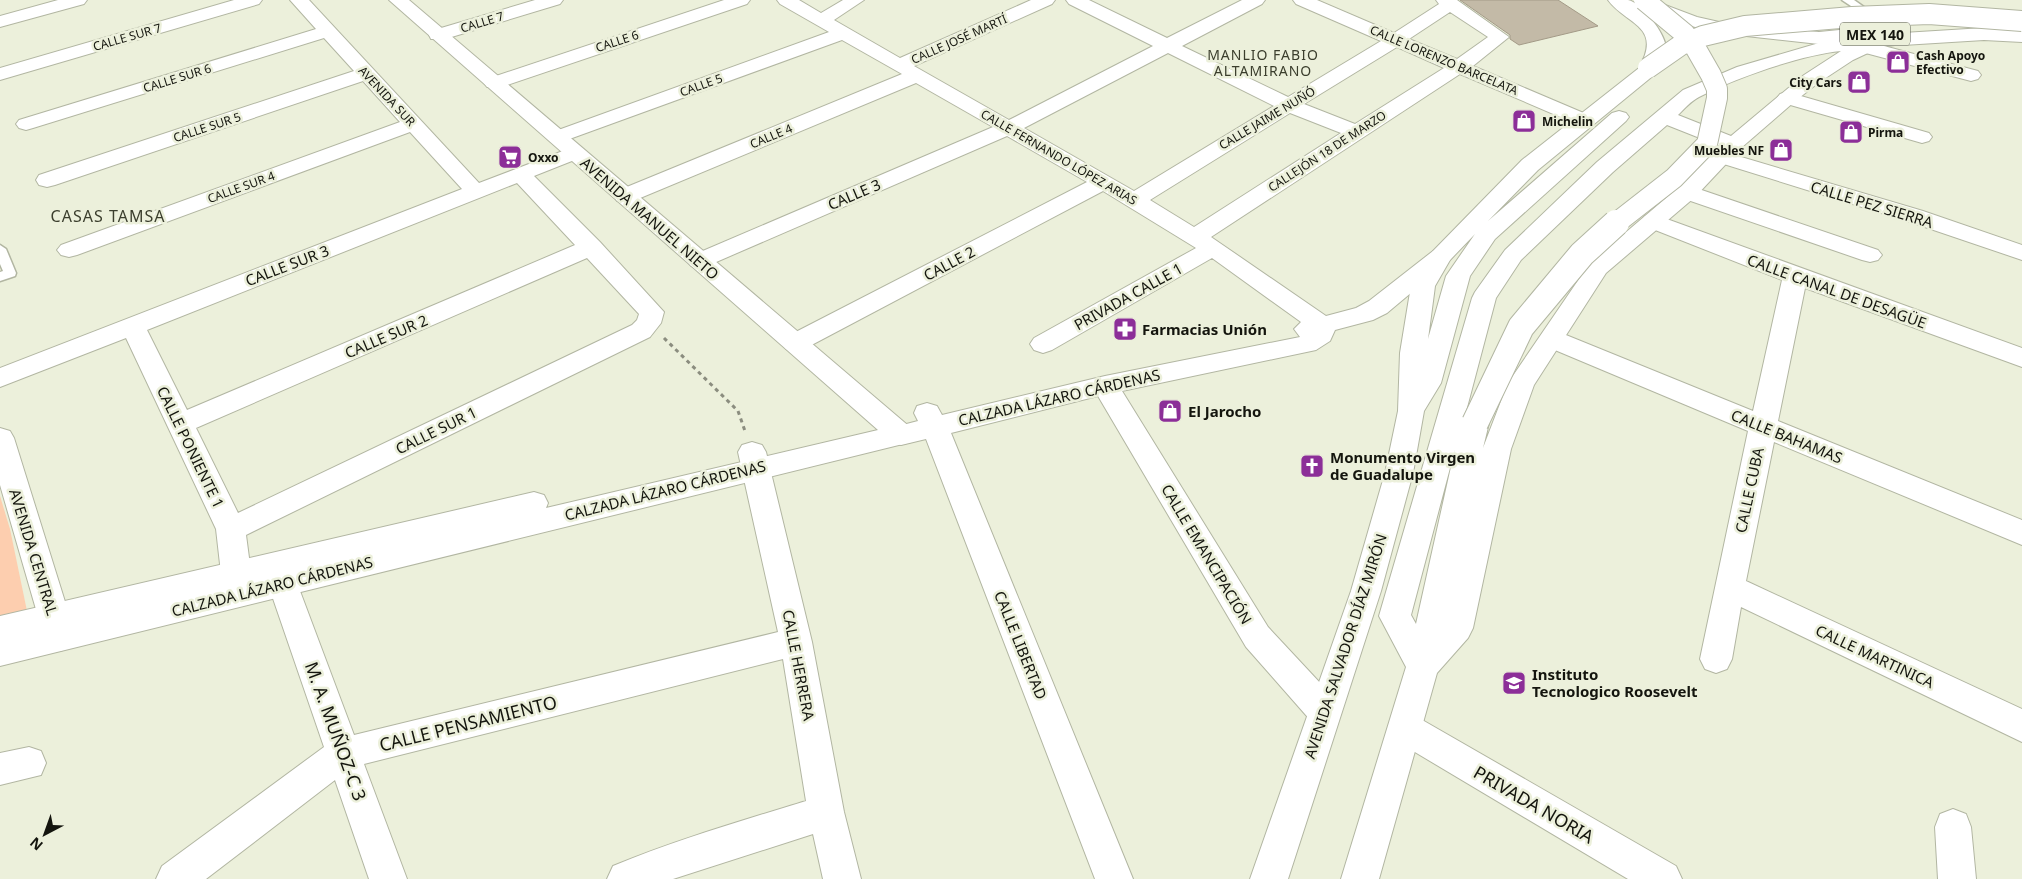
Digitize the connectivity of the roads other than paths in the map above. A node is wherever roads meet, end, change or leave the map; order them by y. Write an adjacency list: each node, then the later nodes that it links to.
1 (78, 0): 22 (street)
2 (253, 0): 35 (street, CALLE SUR 7)
3 (299, 0): 23 (street, AVENIDA SUR)
4 (398, 0): 25 (street, AVENIDA MANUEL NIETO)
5 (554, 0): 25 (street, CALLE 7)
6 (741, 0): 37 (street, CALLE 6)
7 (786, 0): 20 (street, CALLE FERNANDO LÓPEZ ARIAS)
8 (855, 0): 20 (street)
9 (1046, 0): 33 (street, CALLE JOSÉ MARTÍ)
10 (1075, 0): 29 (street)
11 (1256, 0): 29 (street, CALLE 3)
12 (1302, 0): 28 (street, CALLE LORENZO BARCELATA)
13 (1617, 0): 32 (street, AVENIDA SALVADOR DÍAZ MIRÓN)
14 (1636, 0): 27 (street, MEX 140)
15 (1644, 0): 93 (street, bridge)
16 (1672, 0): 19 (street, MEX 140)
17 (1846, 0): 19 (lane)
18 (1448, 2): 28 (street, CALLE JAIME NUÑÓ); 31 (street, CALLEJÓN 18 DE MARZO)
19 (1866, 12): 21 (street, MEX 140); 27 (street)
20 (822, 20): 24 (street, CALLE FERNANDO LÓPEZ ARIAS)
21 (2022, 20): 32 (street, AVENIDA SALVADOR DÍAZ MIRÓN, bridge)
22 (0, 22)
23 (328, 31): 34 (street, AVENIDA SUR); 42 (street, CALLE SUR 6)
24 (844, 32): 33 (street, CALLE FERNANDO LÓPEZ ARIAS); 46 (street, CALLE 5)
25 (438, 35): 37 (street, AVENIDA MANUEL NIETO)
26 (2022, 36): 27 (street, MEX 140)
27 (1906, 38): 30 (street); 40 (street)
28 (1397, 39): 31 (street, CALLE LORENZO BARCELATA); 39 (street, CALLE JAIME NUÑÓ)
29 (1169, 45): 39 (street); 44 (street, CALLE 3)
30 (1865, 47): 36 (street); 38 (street)
31 (1460, 66): 41 (street, CALLE LORENZO BARCELATA); 45 (street, CALLEJÓN 18 DE MARZO)
32 (1648, 68): 41 (street, AVENIDA SALVADOR DÍAZ MIRÓN); 76 (street, AVENIDA SALVADOR DÍAZ MIRÓN)
33 (908, 70): 44 (street, CALLE FERNANDO LÓPEZ ARIAS); 55 (street, CALLE 4)
34 (367, 73): 43 (street, AVENIDA SUR); 51 (street, CALLE SUR 5)
35 (0, 74)
36 (1971, 75)
37 (494, 83): 46 (street, AVENIDA MANUEL NIETO)
38 (1787, 98): 47 (street); 48 (street)
39 (1288, 105): 45 (street); 56 (street, CALLE JAIME NUÑÓ)
40 (1663, 116): 48 (street, CALLE PEZ SIERRA); 93 (street)
41 (1586, 121): 64 (street, AVENIDA SALVADOR DÍAZ MIRÓN)
42 (26, 124)
43 (413, 124): 53 (street, AVENIDA SUR); 61 (street, CALLE SUR 4)
44 (1008, 128): 52 (street, CALLE FERNANDO LÓPEZ ARIAS); 65 (street, CALLE 3)
45 (1356, 132): 58 (street, CALLEJÓN 18 DE MARZO)
46 (557, 137): 49 (street, AVENIDA MANUEL NIETO)
47 (1922, 137)
48 (1728, 151): 54 (street); 62 (street, CALLE PEZ SIERRA)
49 (575, 153): 50 (street, CALLE SUR 3); 55 (street, AVENIDA MANUEL NIETO)
50 (520, 174): 53 (street, CALLE SUR 3); 59 (street)
51 (47, 180)
52 (1102, 183): 56 (street, CALLE FERNANDO LÓPEZ ARIAS); 71 (street, CALLE 2)
53 (476, 192): 68 (street, CALLE SUR 3)
54 (1687, 192): 57 (street); 63 (street)
55 (625, 196): 65 (street, AVENIDA MANUEL NIETO)
56 (1134, 200): 58 (street, CALLE FERNANDO LÓPEZ ARIAS)
57 (1653, 221): 66 (street, CALLE CANAL DE DESAGÜE); 70 (street)
58 (1204, 242): 69 (street, CALLE FERNANDO LÓPEZ ARIAS); 72 (street, PRIVADA CALLE 1)
59 (592, 248): 78 (street, CALLE SUR 2); 83 (street, CALLE SUR 1)
60 (0, 250): 67 (lane)
61 (69, 250)
62 (2022, 253)
63 (1870, 255)
64 (1442, 256): 69 (street, CALZADA LÁZARO CÁRDENAS); 76 (street, AVENIDA SALVADOR DÍAZ MIRÓN)
65 (699, 261): 71 (street, AVENIDA MANUEL NIETO)
66 (1795, 276): 73 (street, CALLE CANAL DE DESAGÜE); 79 (street, CALLE CUBA)
67 (0, 277)
68 (132, 325): 74 (street, CALLE SUR 3); 78 (street, CALLE PONIENTE 1)
69 (1324, 326): 75 (street, CALZADA LÁZARO CÁRDENAS); 77 (street, CALZADA LÁZARO CÁRDENAS)
70 (1552, 339): 79 (street, CALLE BAHAMAS); 93 (street)
71 (795, 343): 80 (street, AVENIDA MANUEL NIETO)
72 (1042, 344)
73 (2022, 358)
74 (0, 378)
75 (1105, 385): 77 (street, CALZADA LÁZARO CÁRDENAS); 94 (street, CALLE EMANCIPACIÓN)
76 (1412, 411): 94 (street, AVENIDA SALVADOR DÍAZ MIRÓN)
77 (931, 419): 80 (street, CALZADA LÁZARO CÁRDENAS); 104 (street, CALLE LIBERTAD)
78 (179, 424): 83 (street, CALLE PONIENTE 1)
79 (1763, 426): 84 (street, CALLE BAHAMAS); 87 (street, CALLE CUBA)
80 (894, 428): 82 (street, CALZADA LÁZARO CÁRDENAS)
81 (0, 438): 88 (street, AVENIDA CENTRAL)
82 (755, 460): 85 (street, CALZADA LÁZARO CÁRDENAS); 86 (street, CALZADA LÁZARO CÁRDENAS); 90 (street, CALLE HERRERA)
83 (231, 529): 85 (street, CALLE PONIENTE 1)
84 (2022, 533)
85 (236, 573): 88 (street, CALZADA LÁZARO CÁRDENAS)
86 (283, 584): 88 (street, CALZADA LÁZARO CÁRDENAS); 97 (street, M. A. MUÑOZ-C 3)
87 (1729, 587): 92 (street, CALLE CUBA); 95 (street, CALLE MARTINICA)
88 (57, 627): 89 (street, CALZADA LÁZARO CÁRDENAS); 91 (street, CALZADA LÁZARO CÁRDENAS)
89 (0, 630)
90 (796, 642): 97 (street, CALLE PENSAMIENTO); 98 (street, CALLE HERRERA)
91 (0, 652)
92 (1716, 659)
93 (1423, 666): 96 (street)
94 (1324, 711): 105 (street, AVENIDA SALVADOR DÍAZ MIRÓN)
95 (2022, 726)
96 (1405, 728): 106 (street); 107 (street, PRIVADA NORIA)
97 (344, 754): 100 (street, CALLE PENSAMIENTO); 101 (street, M. A. MUÑOZ-C 3)
98 (826, 812): 102 (street); 103 (street, CALLE HERRERA)
99 (1953, 828): 108 (street)
100 (175, 879)
101 (388, 879)
102 (626, 879)
103 (842, 879)
104 (1114, 879)
105 (1269, 879)
106 (1360, 879)
107 (1663, 879)
108 (1957, 879)

